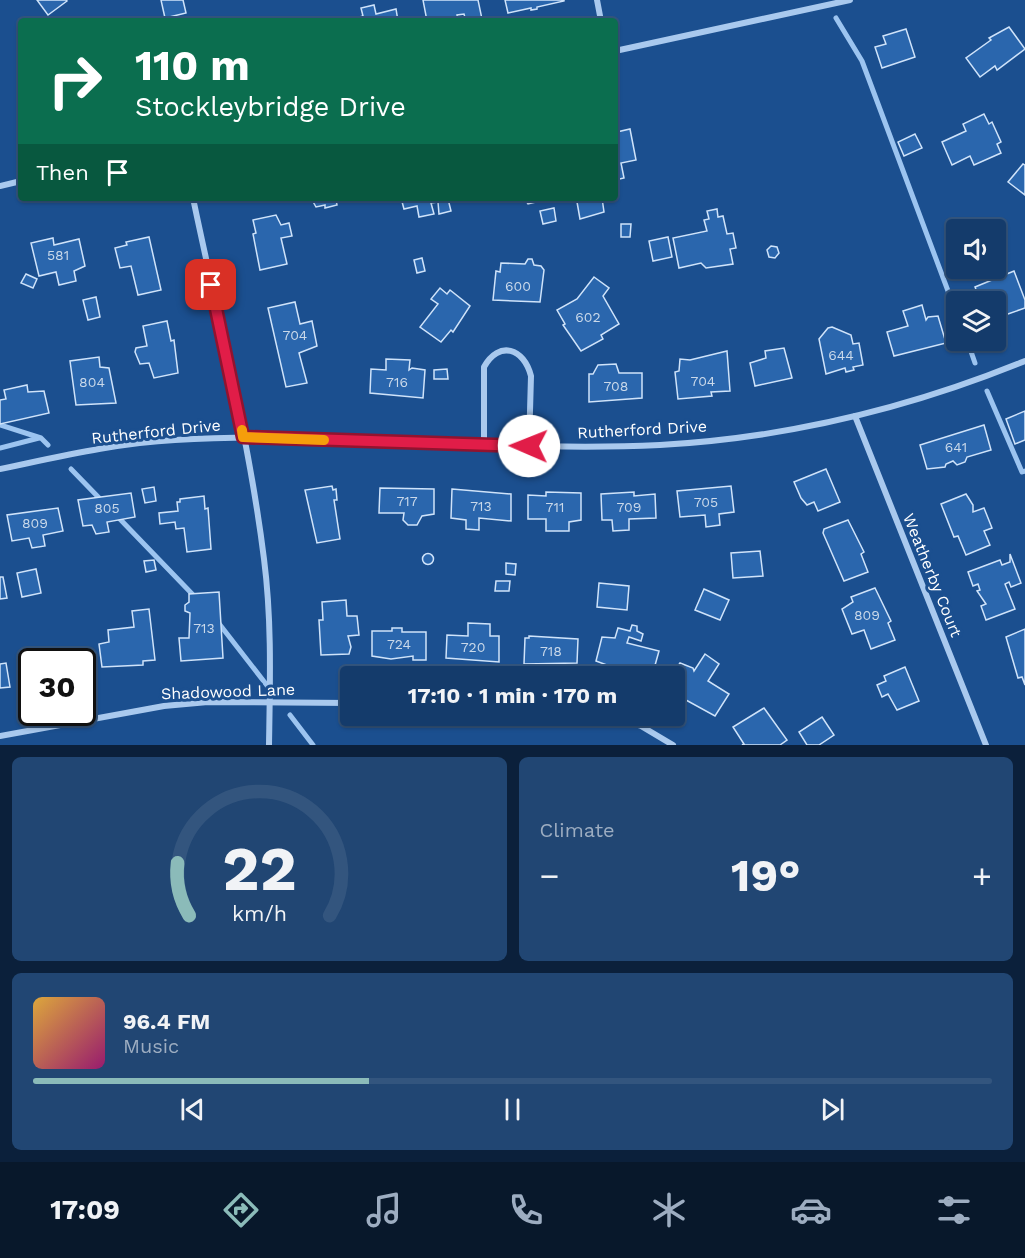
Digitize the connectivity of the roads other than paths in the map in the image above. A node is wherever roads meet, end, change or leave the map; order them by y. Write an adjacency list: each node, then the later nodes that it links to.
1 (597, 0): 3 (street)
2 (850, 0): 4 (street)
3 (600, 18)
4 (618, 50)
5 (18, 182): 6 (street)
6 (0, 186)
7 (194, 201): 10 (street)
8 (1025, 361): 9 (street, Rutherford Drive)
9 (855, 416): 12 (street, Rutherford Drive); 20 (street, Weatherby Court)
10 (243, 437): 11 (street, Rutherford Drive); 13 (street, Rutherford Drive); 14 (street)
11 (484, 445): 12 (street, Rutherford Drive); 12 (street)
12 (529, 446)
13 (0, 469)
14 (270, 701): 15 (street, Shadowood Lane); 17 (street, Shadowood Lane); 18 (street)
15 (340, 703)
16 (641, 726): 19 (street)
17 (0, 736)
18 (269, 745)
19 (673, 745)
20 (986, 745)

